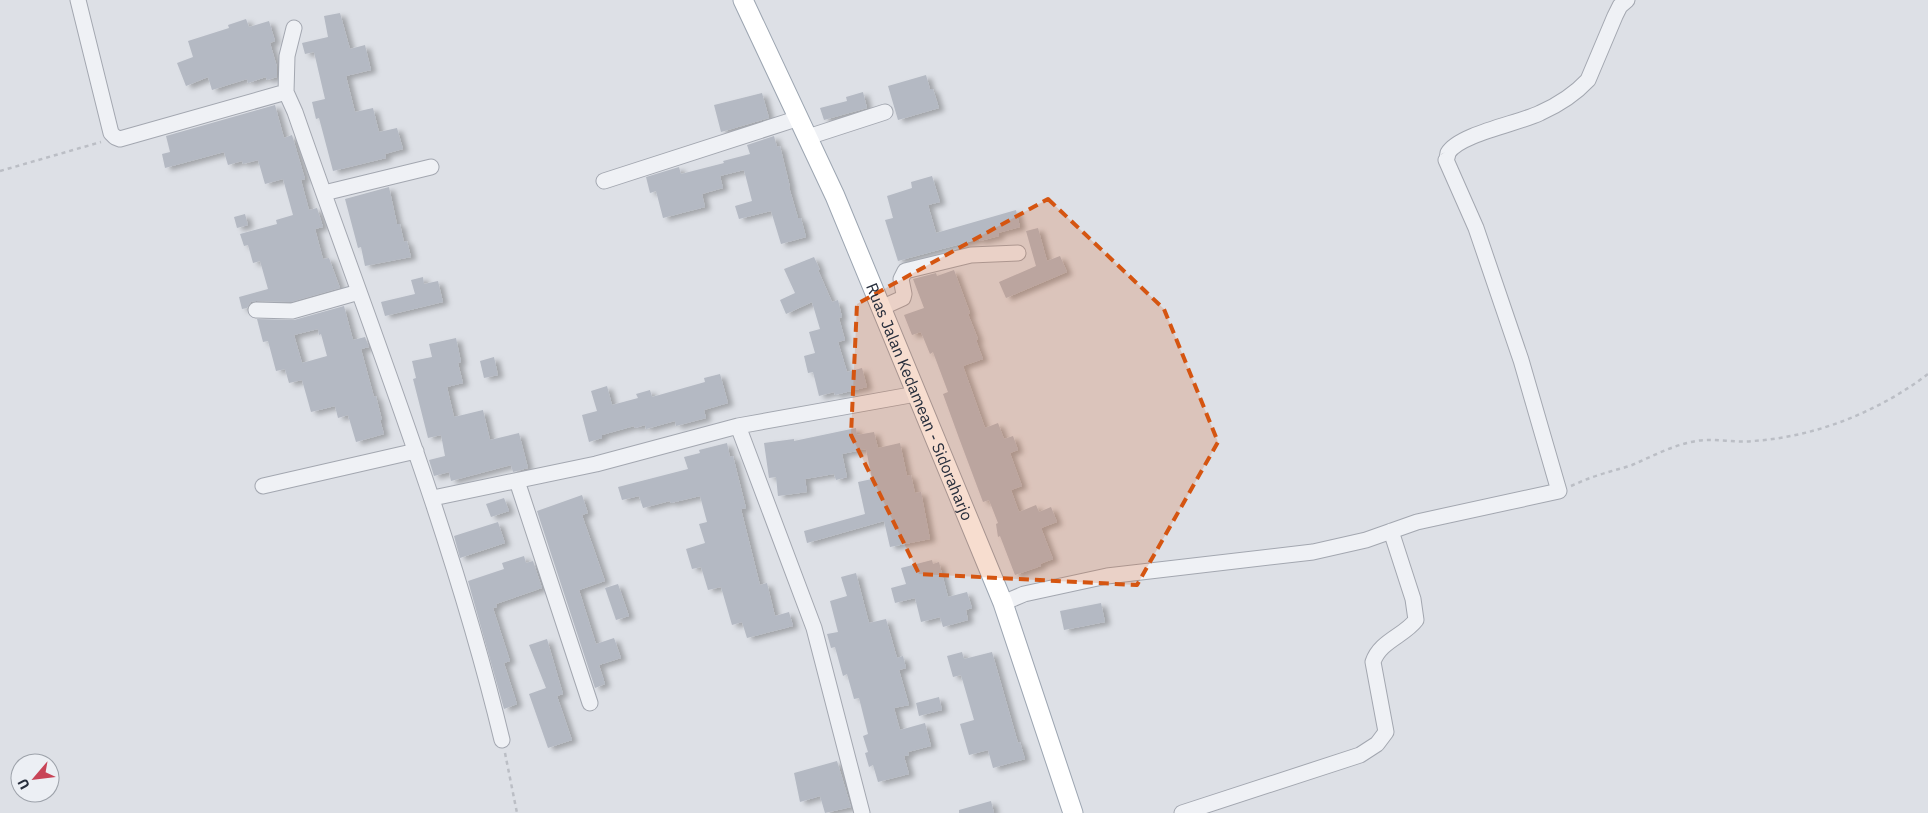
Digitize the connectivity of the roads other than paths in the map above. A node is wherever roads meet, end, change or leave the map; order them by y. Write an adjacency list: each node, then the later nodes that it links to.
1 (78, 0): 5 (street)
2 (743, 0): 7 (main road, Ruas Jalan Kedamean - Sidoraharjo)
3 (1626, 0): 22 (street)
4 (294, 28): 5 (street)
5 (286, 92): 11 (street)
6 (885, 112): 8 (street)
7 (799, 118): 8 (main road, Ruas Jalan Kedamean - Sidoraharjo); 10 (street)
8 (808, 137): 14 (main road, Ruas Jalan Kedamean - Sidoraharjo)
9 (431, 167): 11 (street)
10 (604, 181)
11 (324, 193): 13 (street)
12 (1018, 252): 14 (street)
13 (358, 292): 15 (street); 18 (street)
14 (881, 308): 16 (main road, Ruas Jalan Kedamean - Sidoraharjo)
15 (256, 310)
16 (916, 394): 17 (street); 23 (main road, Ruas Jalan Kedamean - Sidoraharjo)
17 (738, 426): 19 (street); 26 (street)
18 (416, 451): 20 (street); 21 (street)
19 (517, 481): 21 (street); 24 (street)
20 (263, 486)
21 (433, 498): 25 (street)
22 (1390, 531): 23 (street); 28 (street)
23 (1003, 603): 27 (main road, Ruas Jalan Kedamean - Sidoraharjo)
24 (590, 703)
25 (502, 740)
26 (862, 813)
27 (1073, 813)
28 (1182, 813)

